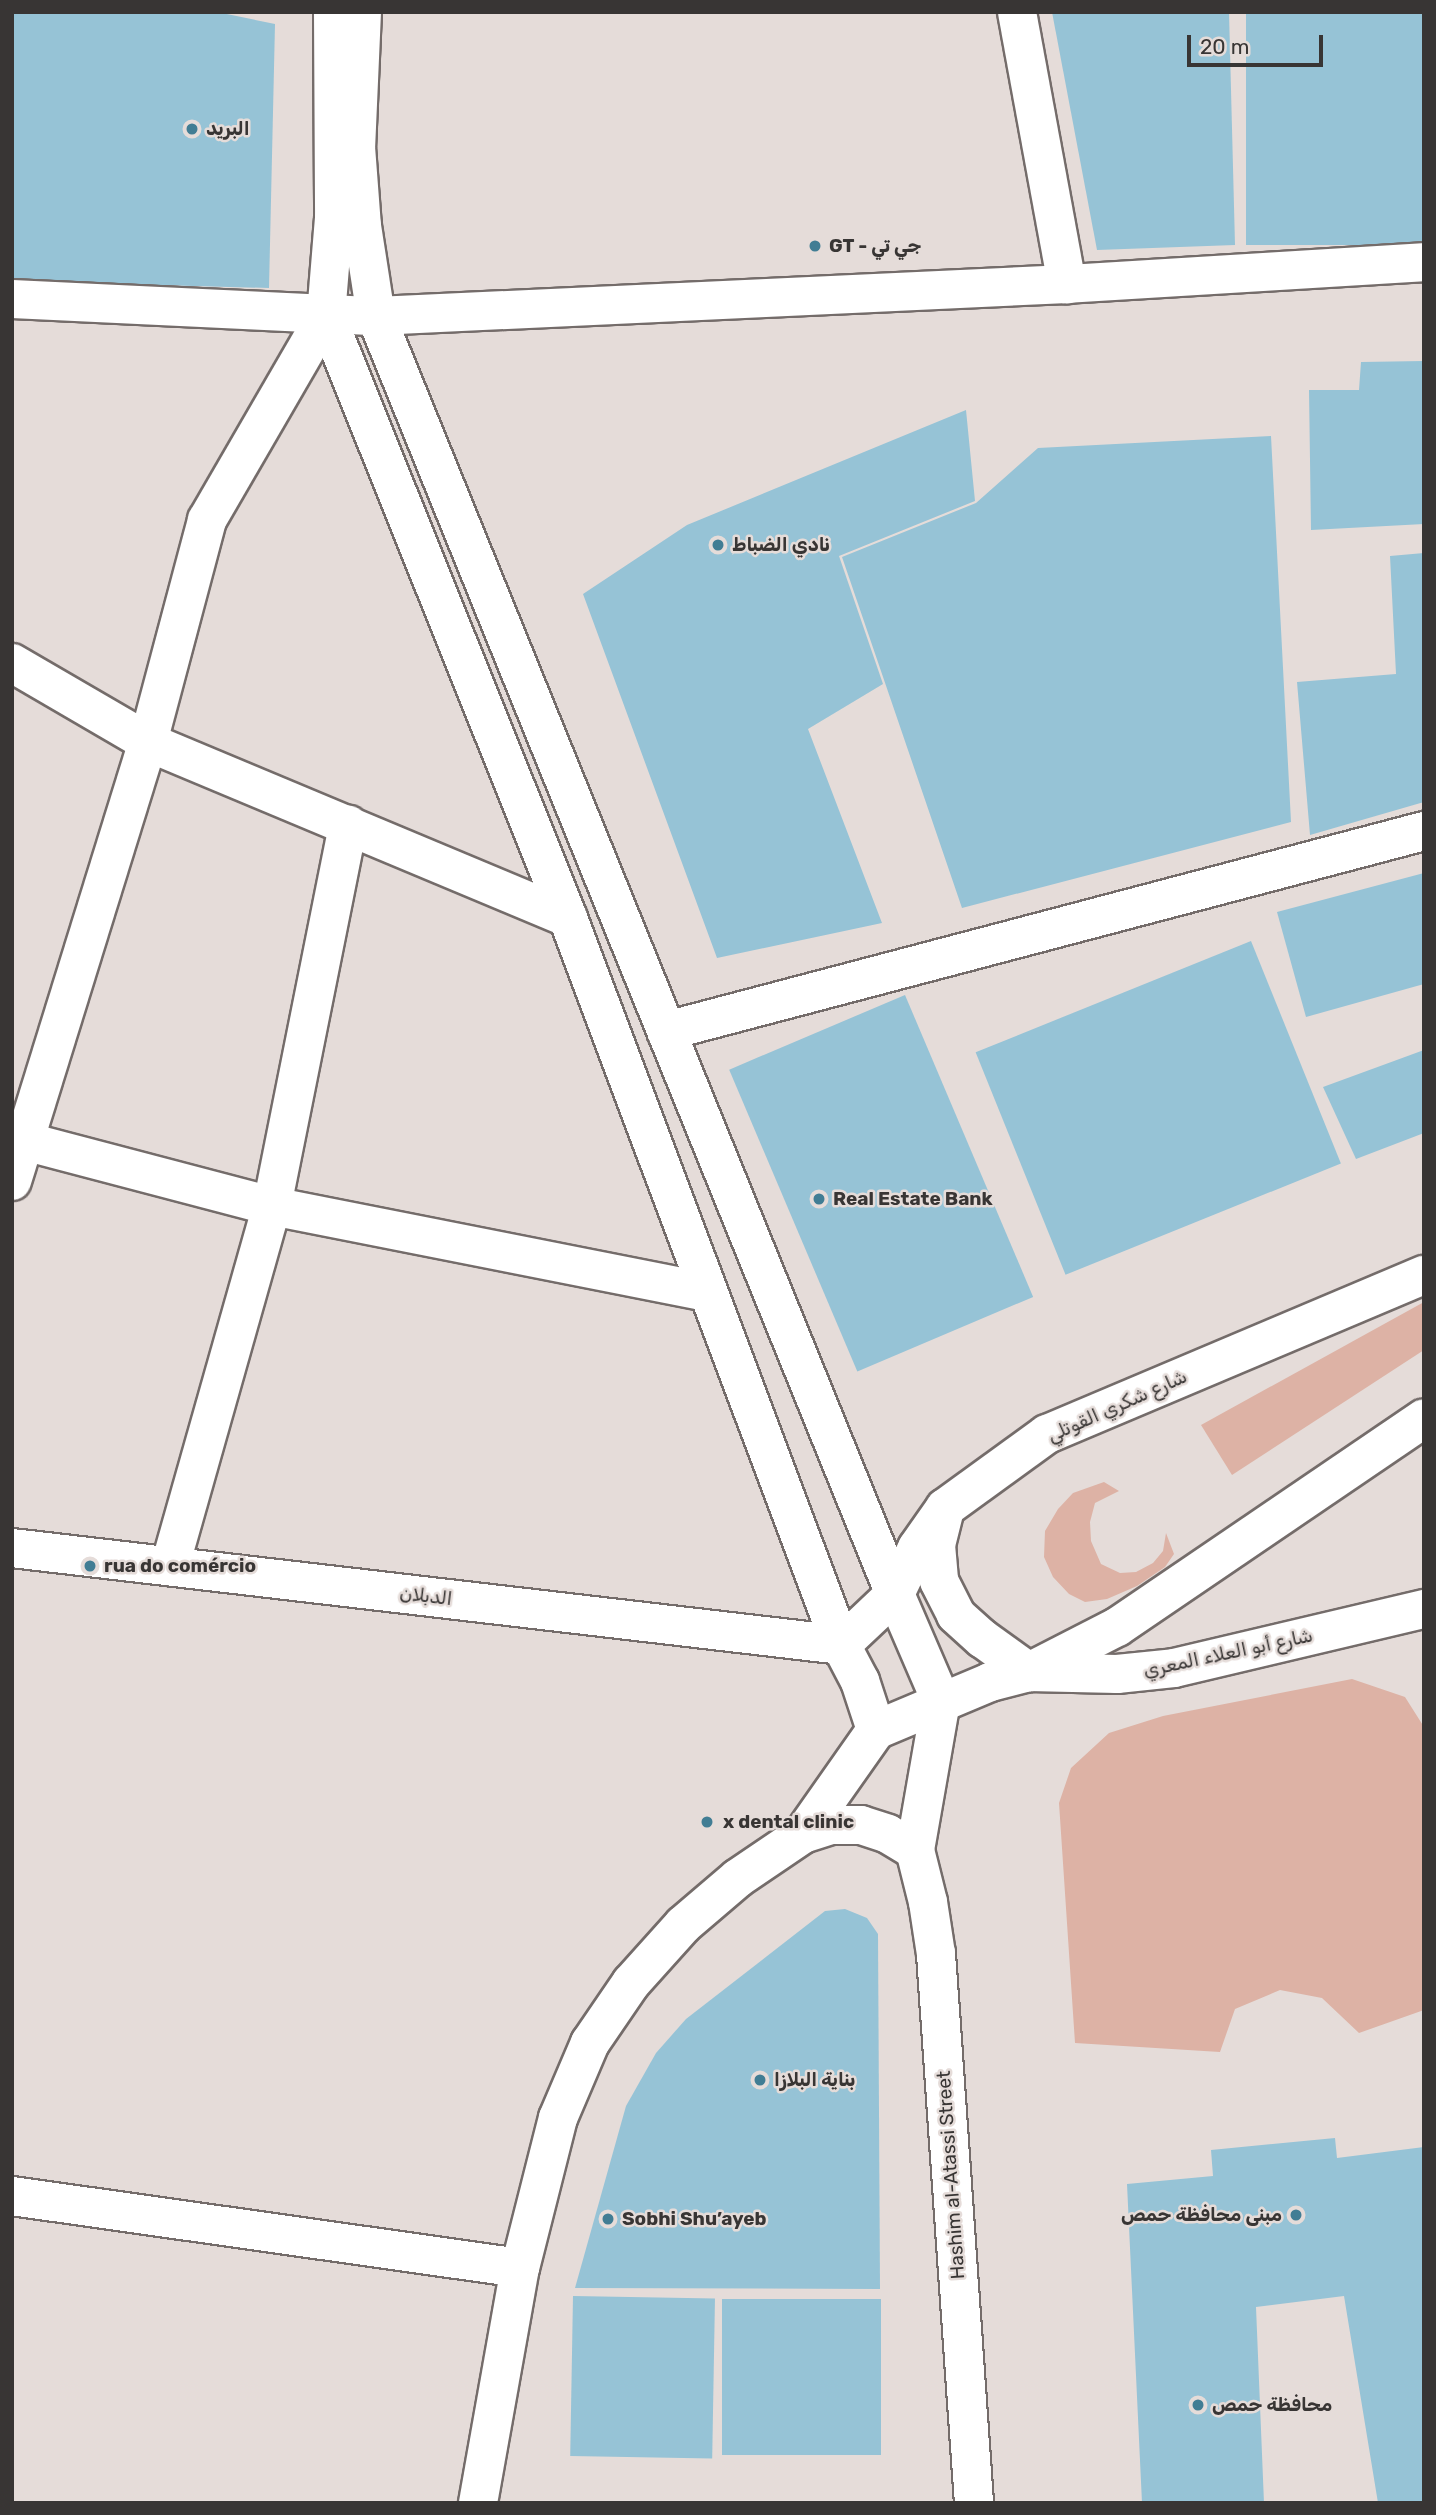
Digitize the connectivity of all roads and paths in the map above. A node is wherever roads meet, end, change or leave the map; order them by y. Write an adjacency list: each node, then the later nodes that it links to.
1 (333, 12): 7 (street)
2 (362, 12): 8 (street)
3 (1017, 12): 5 (street)
4 (1424, 262): 5 (street)
5 (1067, 284): 8 (street)
6 (12, 299): 7 (street)
7 (326, 315): 8 (street); 10 (street); 13 (street)
8 (376, 316): 14 (street)
9 (12, 663): 10 (street)
10 (148, 743): 11 (street); 15 (street)
11 (348, 825): 13 (street); 17 (street)
12 (1424, 831): 14 (street)
13 (568, 918): 19 (street)
14 (666, 1031): 24 (street)
15 (24, 1141): 16 (street); 17 (street)
16 (12, 1181)
17 (271, 1206): 19 (street); 23 (street)
18 (1424, 1275): 21 (street, شارع شكري القوتلي)
19 (707, 1292): 26 (street)
20 (1424, 1418): 27 (street)
21 (945, 1508): 24 (street, شارع شكري القوتلي); 27 (street)
22 (12, 1548): 23 (street, الدبلان)
23 (170, 1566): 26 (street, الدبلان)
24 (895, 1594): 26 (street, شارع شكري القوتلي); 28 (street)
25 (1424, 1609): 27 (street, شارع أبو العلاء المعري)
26 (841, 1645): 29 (street)
27 (1029, 1672): 28 (street)
28 (941, 1701): 29 (street); 31 (street)
29 (876, 1730): 30 (street)
30 (803, 1834): 31 (street); 33 (street)
31 (915, 1850): 35 (street, Hashim al-Atassi Street)
32 (12, 2196): 33 (street)
33 (520, 2268): 34 (street)
34 (478, 2503)
35 (974, 2503)

